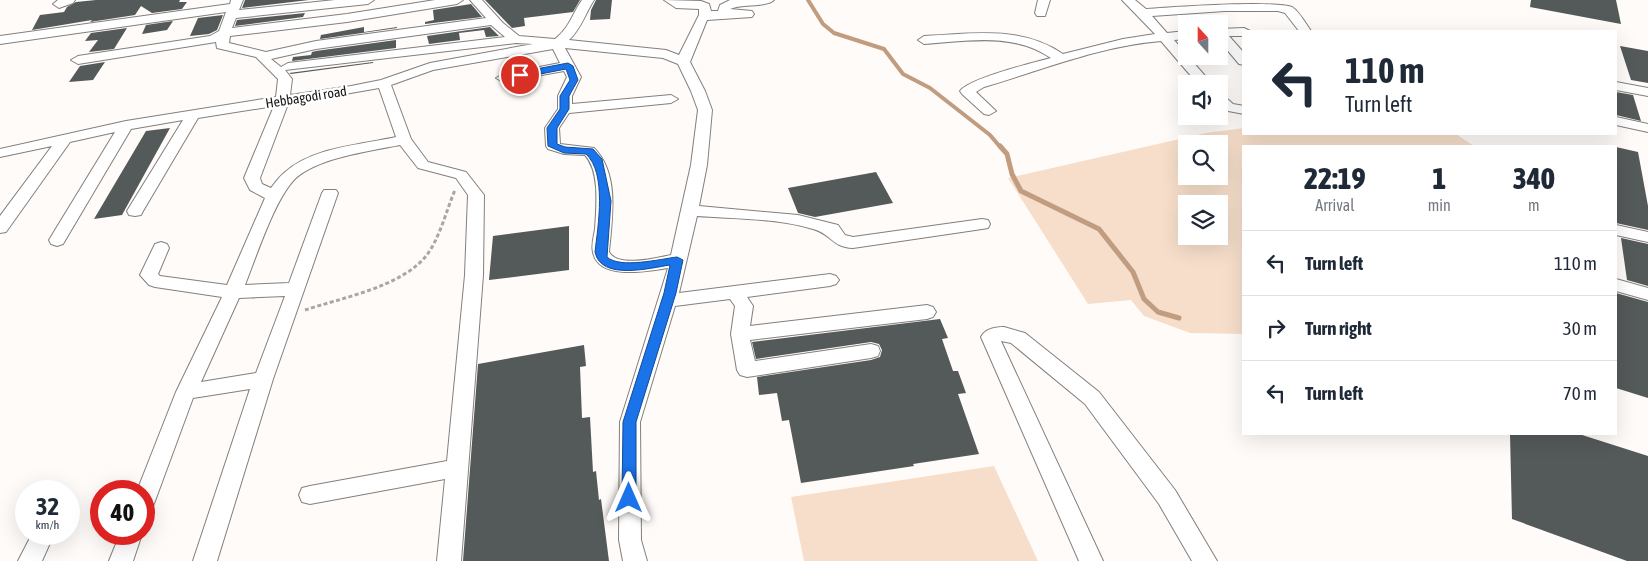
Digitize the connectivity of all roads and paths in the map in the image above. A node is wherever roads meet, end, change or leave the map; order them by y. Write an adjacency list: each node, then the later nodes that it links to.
1 (368, 0): 10 (street)
2 (457, 0): 19 (street)
3 (476, 0): 16 (street)
4 (588, 0): 27 (street)
5 (670, 0): 15 (street)
6 (768, 0): 9 (street)
7 (1044, 0): 11 (street)
8 (1128, 0): 12 (street)
9 (750, 1): 13 (street)
10 (234, 7): 19 (street); 24 (street)
11 (1042, 13)
12 (1143, 13): 17 (street); 21 (street)
13 (725, 14): 14 (street); 15 (street)
14 (748, 14)
15 (705, 16): 32 (street)
16 (493, 21): 23 (street); 28 (street)
17 (1303, 30)
18 (1242, 32): 20 (street)
19 (224, 33): 28 (street); 31 (street)
20 (1228, 33)
21 (1164, 36): 22 (street); 29 (street); 35 (street)
22 (1178, 36)
23 (516, 39): 27 (street); 34 (street)
24 (0, 40)
25 (924, 40): 29 (street)
26 (1228, 43): 30 (street)
27 (557, 44): 32 (street); 33 (street); 37 (street, Hebbagodi road)
28 (263, 57): 41 (street)
29 (1061, 59): 45 (street)
30 (1242, 59)
31 (78, 60)
32 (684, 62): 56 (street)
33 (568, 66): 36 (street); 43 (street)
34 (288, 67)
35 (1197, 75)
36 (503, 78)
37 (384, 83): 41 (street, Hebbagodi road); 51 (street)
38 (1617, 86): 39 (street)
39 (1648, 92)
40 (671, 99): 43 (street)
41 (283, 100): 46 (street, Hebbagodi road); 55 (street)
42 (1228, 107): 44 (street)
43 (564, 109): 64 (street)
44 (1242, 110)
45 (989, 111)
46 (193, 115): 48 (street, Hebbagodi road); 57 (street)
47 (1617, 122): 49 (street)
48 (126, 125): 50 (street, Hebbagodi road); 62 (street)
49 (1648, 128)
50 (64, 140): 52 (street, Hebbagodi road); 59 (street)
51 (404, 140): 53 (street); 55 (street)
52 (0, 153)
53 (461, 175): 73 (path); 78 (street)
54 (330, 193): 67 (street)
55 (274, 196): 69 (street)
56 (690, 210): 58 (street); 64 (street)
57 (135, 211)
58 (982, 224)
59 (0, 228)
60 (1617, 230): 61 (street)
61 (1648, 238)
62 (57, 240)
63 (161, 248): 69 (street)
64 (677, 260): 71 (street)
65 (830, 280): 68 (street)
66 (1617, 285): 70 (street)
67 (296, 289): 69 (street); 73 (street)
68 (734, 291): 71 (street); 74 (street)
69 (233, 292): 77 (street)
70 (1648, 294)
71 (668, 301): 87 (street)
72 (927, 312): 74 (street)
73 (285, 317): 76 (street)
74 (740, 334): 75 (street)
75 (871, 351)
76 (263, 379): 77 (street); 85 (street)
77 (186, 392): 79 (street)
78 (456, 468): 80 (street); 86 (street)
79 (152, 480)
80 (310, 495)
81 (38, 545): 83 (street)
82 (127, 545): 84 (street)
83 (30, 561)
84 (120, 561)
85 (205, 561)
86 (449, 561)
87 (635, 561)
88 (1091, 561): 89 (street)
89 (1205, 561)

